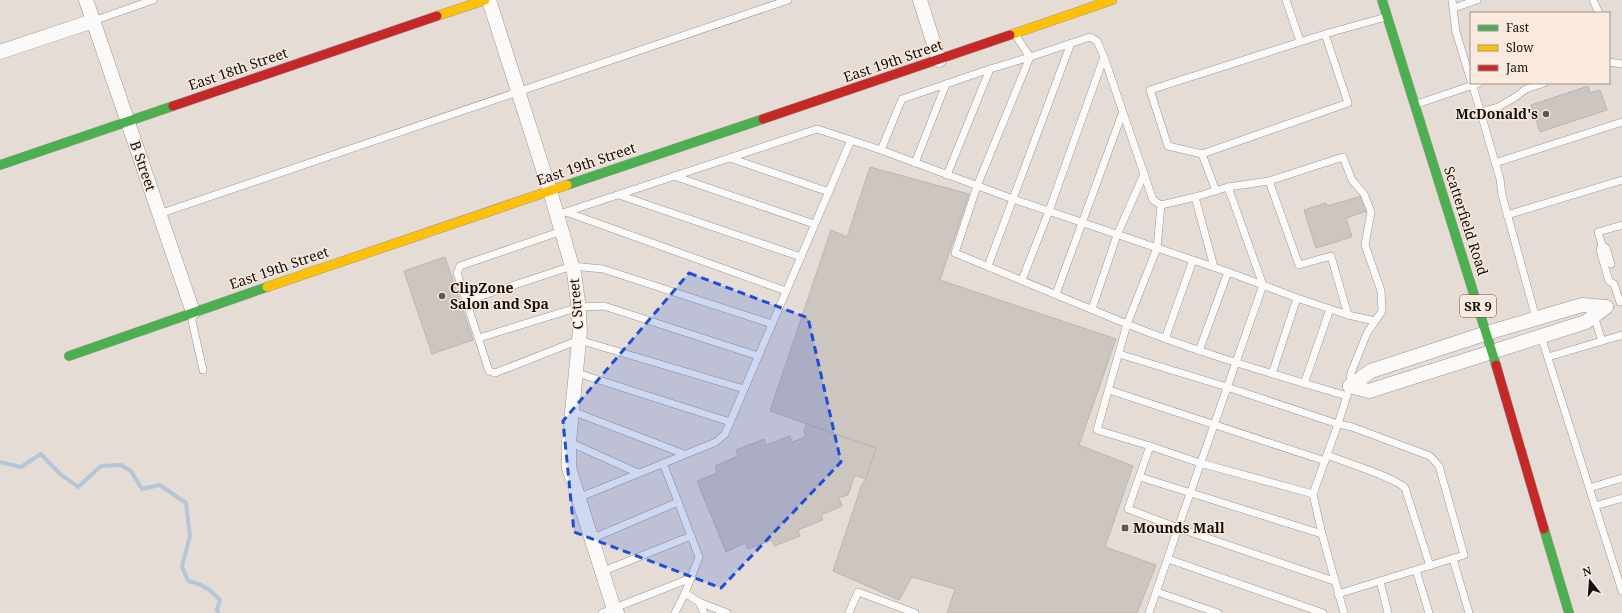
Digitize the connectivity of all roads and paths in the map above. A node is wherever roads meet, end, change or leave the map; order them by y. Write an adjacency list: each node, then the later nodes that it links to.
1 (86, 0): 16 (street, B Street)
2 (152, 0): 16 (lane)
3 (484, 0): 37 (street, East 18th Street)
4 (489, 0): 33 (street, C Street)
5 (788, 0): 33 (lane)
6 (920, 0): 24 (street)
7 (1112, 0): 17 (street, East 19th Street)
8 (1286, 0): 19 (lane)
9 (1382, 0): 15 (street, Scatterfield Road / SR 9)
10 (1452, 0): 13 (lane)
11 (1477, 0): 13 (lane)
12 (1593, 0): 14 (lane)
13 (1454, 8): 28 (lane)
14 (1599, 12)
15 (1387, 17): 18 (lane); 34 (street, Scatterfield Road / SR 9)
16 (93, 21): 21 (street); 37 (street, B Street)
17 (1015, 34): 22 (lane); 24 (street, East 19th Street)
18 (1325, 34): 19 (lane); 41 (lane)
19 (1300, 41): 41 (lane)
20 (1071, 43): 22 (lane); 23 (lane); 58 (lane)
21 (0, 52)
22 (1030, 57): 27 (lane); 51 (lane)
23 (1104, 57): 36 (lane); 60 (lane)
24 (939, 60): 53 (street, East 19th Street)
25 (1610, 62): 26 (lane)
26 (1622, 64)
27 (990, 69): 29 (lane); 47 (lane)
28 (1470, 72)
29 (946, 84): 40 (lane); 43 (lane)
30 (1471, 84): 34 (lane)
31 (1474, 84): 35 (lane)
32 (1541, 84): 35 (lane)
33 (518, 92): 53 (street, C Street); 61 (lane)
34 (1414, 105): 96 (street, Scatterfield Road / SR 9)
35 (1480, 112): 44 (lane)
36 (1122, 114): 46 (lane); 64 (lane)
37 (128, 121): 45 (street, East 18th Street); 61 (street, B Street)
38 (1622, 122): 44 (lane)
39 (851, 140): 40 (lane); 42 (lane); 55 (lane)
40 (881, 150): 43 (lane)
41 (1202, 154): 54 (lane)
42 (730, 158): 48 (lane); 55 (lane)
43 (915, 163): 47 (lane)
44 (1495, 163): 63 (lane)
45 (0, 165)
46 (1144, 174): 59 (lane); 68 (lane)
47 (947, 175): 51 (lane)
48 (674, 176): 56 (lane); 65 (lane)
49 (1269, 180): 52 (lane); 90 (lane); 93 (lane)
50 (1622, 180): 63 (lane)
51 (977, 186): 58 (lane); 75 (lane)
52 (1228, 187): 54 (lane); 79 (lane)
53 (550, 191): 62 (street, C Street); 89 (street, East 19th Street)
54 (1216, 191): 57 (lane)
55 (829, 192): 65 (lane)
56 (619, 195): 62 (lane); 71 (lane)
57 (1195, 197): 59 (lane); 76 (lane)
58 (1013, 199): 60 (lane); 75 (lane)
59 (1161, 205): 70 (lane)
60 (1049, 211): 64 (lane); 78 (lane)
61 (159, 214): 89 (street, B Street)
62 (561, 214): 67 (street, C Street); 80 (lane)
63 (1507, 215): 92 (lane)
64 (1082, 222): 68 (lane); 81 (lane)
65 (814, 224): 71 (lane)
66 (1622, 225): 69 (lane)
67 (562, 231): 74 (street, C Street); 83 (lane)
68 (1117, 234): 70 (lane); 87 (lane)
69 (1602, 245): 73 (lane); 84 (lane)
70 (1156, 248): 72 (lane); 95 (lane)
71 (800, 257): 80 (lane)
72 (1193, 260): 76 (lane); 100 (lane)
73 (1611, 264)
74 (572, 266): 83 (lane); 86 (street, C Street); 94 (lane)
75 (988, 266): 78 (lane)
76 (1214, 267): 77 (lane)
77 (1228, 272): 79 (lane); 103 (lane)
78 (1022, 280): 81 (lane)
79 (1263, 285): 82 (lane); 109 (lane)
80 (786, 291): 94 (lane)
81 (1056, 294): 87 (lane)
82 (1297, 298): 88 (lane); 112 (lane)
83 (466, 301): 99 (lane)
84 (1621, 302): 85 (lane)
85 (1606, 306): 91 (street); 92 (street)
86 (579, 307): 99 (lane); 101 (street, C Street); 107 (lane)
87 (1092, 309): 95 (lane)
88 (1330, 309): 90 (lane); 113 (lane)
89 (193, 312): 106 (street, East 19th Street); 110 (lane)
90 (1348, 315): 93 (lane)
91 (1594, 316): 98 (street); 102 (lane)
92 (1536, 318): 96 (street)
93 (1375, 321): 117 (lane)
94 (772, 324): 107 (lane)
95 (1127, 324): 100 (lane); 105 (lane)
96 (1487, 333): 104 (street, Scatterfield Road / SR 9); 117 (street)
97 (1622, 334): 102 (lane)
98 (1541, 336): 104 (street); 108 (lane)
99 (479, 338): 101 (lane)
100 (1165, 339): 103 (lane)
101 (579, 340): 111 (street, C Street); 115 (lane)
102 (1602, 341): 108 (lane)
103 (1199, 351): 109 (lane)
104 (1492, 352): 117 (street); 170 (street, Scatterfield Road / SR 9)
105 (1119, 354): 114 (lane); 116 (lane)
106 (69, 356)
107 (758, 356): 115 (lane)
108 (1548, 357): 131 (lane)
109 (1235, 363): 112 (lane); 114 (lane)
110 (204, 370)
111 (577, 373): 118 (street, C Street); 119 (lane)
112 (1272, 374): 113 (lane)
113 (1304, 384): 117 (lane)
114 (1227, 387): 120 (lane); 121 (lane)
115 (744, 389): 119 (lane)
116 (1109, 390): 120 (lane); 123 (lane)
117 (1348, 391): 121 (lane)
118 (572, 411): 122 (street, C Street); 124 (lane)
119 (730, 422): 124 (lane)
120 (1214, 423): 125 (lane); 126 (lane)
121 (1338, 424): 125 (lane); 143 (lane)
122 (569, 442): 128 (lane); 134 (street, C Street)
123 (1150, 446): 126 (lane); 129 (lane)
124 (684, 454): 127 (lane)
125 (1326, 458): 133 (lane); 144 (lane)
126 (1200, 462): 132 (lane); 133 (lane)
127 (663, 463): 128 (lane); 136 (lane)
128 (638, 473): 134 (lane)
129 (1140, 477): 132 (lane); 138 (lane)
130 (1622, 478): 131 (lane)
131 (1589, 488): 137 (lane)
132 (1190, 494): 138 (lane); 139 (lane)
133 (1313, 494): 139 (lane)
134 (578, 498): 141 (street, C Street)
135 (1622, 498): 137 (lane)
136 (678, 502): 140 (lane); 141 (lane)
137 (1595, 506): 150 (lane)
138 (1178, 528): 142 (lane); 148 (lane)
139 (1322, 534): 148 (lane)
140 (691, 536): 146 (lane); 147 (lane)
141 (591, 539): 146 (street, C Street)
142 (1168, 558): 151 (lane); 165 (lane)
143 (1453, 559): 144 (lane); 169 (lane)
144 (1430, 566): 145 (lane)
145 (1416, 570): 149 (lane); 168 (lane)
146 (601, 572): 156 (street, C Street)
147 (691, 578): 152 (lane); 156 (lane)
148 (1334, 581): 153 (lane)
149 (1380, 581): 153 (lane); 167 (lane)
150 (1622, 591)
151 (1157, 592): 163 (lane); 164 (lane)
152 (686, 594): 154 (lane); 157 (lane)
153 (1338, 594): 166 (lane)
154 (699, 602): 158 (lane); 159 (lane)
155 (895, 606): 160 (lane); 161 (lane); 162 (lane)
156 (611, 612)
157 (675, 613)
158 (704, 613)
159 (727, 613)
160 (849, 613)
161 (892, 613)
162 (915, 613)
163 (1149, 613)
164 (1218, 613)
165 (1323, 613)
166 (1344, 613)
167 (1388, 613)
168 (1429, 613)
169 (1469, 613)
170 (1569, 613)

